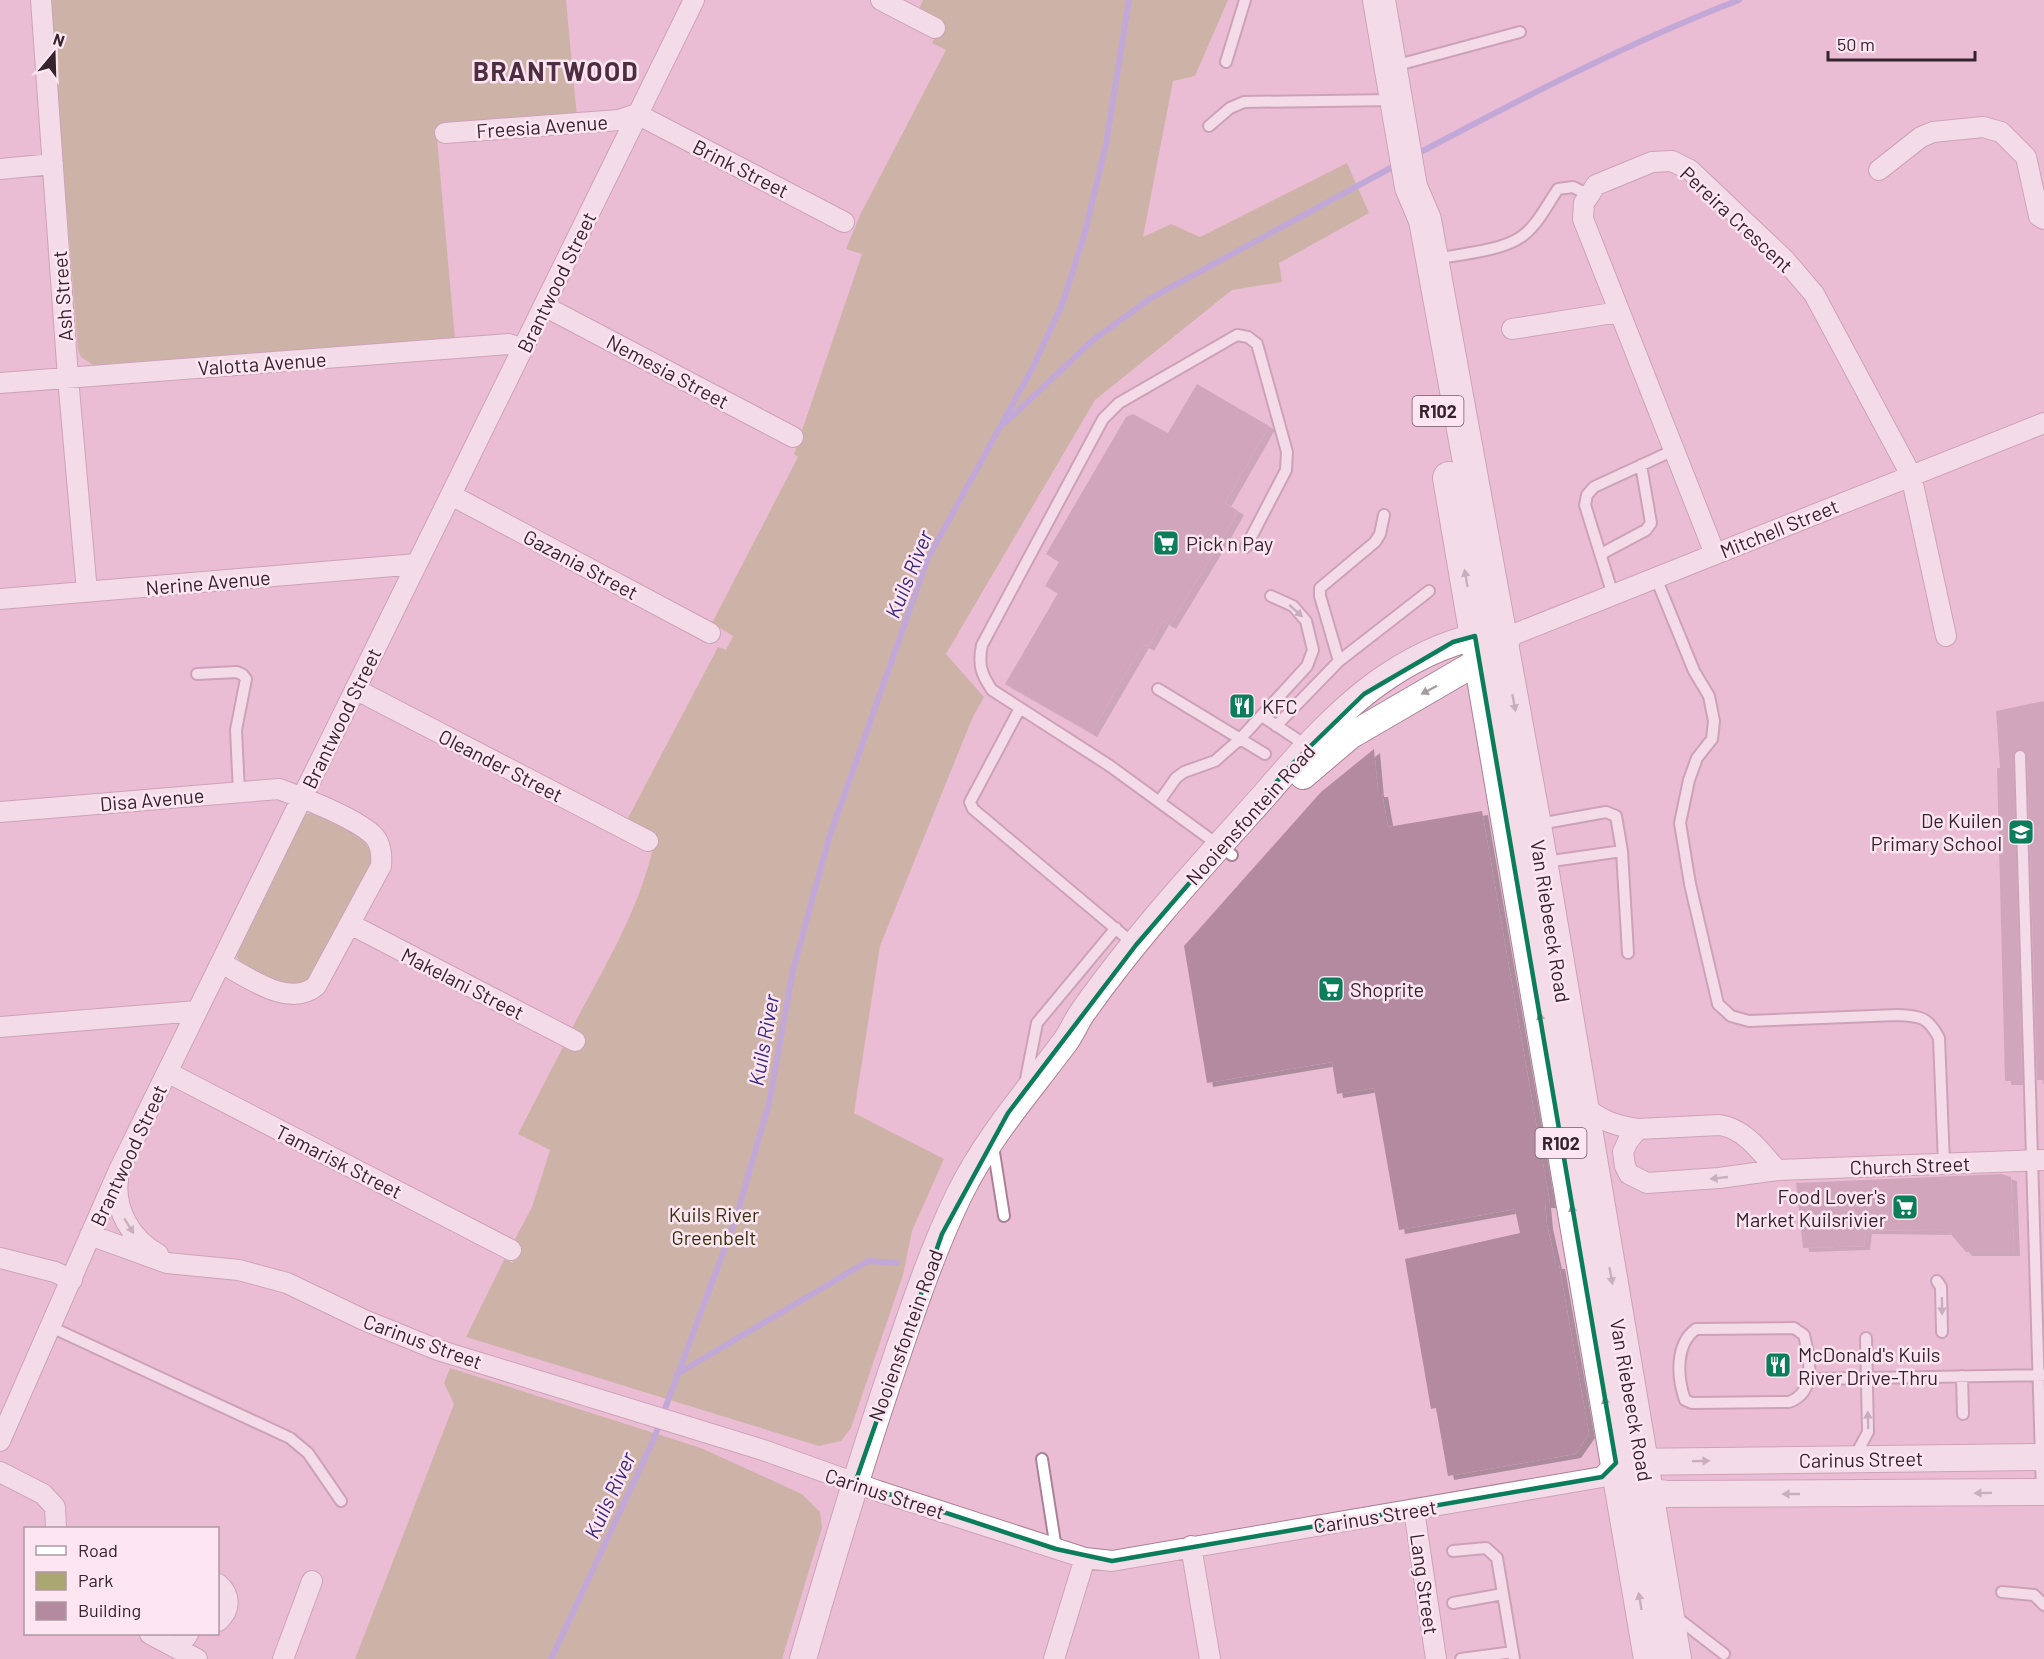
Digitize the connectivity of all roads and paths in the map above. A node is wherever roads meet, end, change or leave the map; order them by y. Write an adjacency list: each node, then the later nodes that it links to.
1 (41, 0): 14 (street, Ash Street)
2 (694, 0): 10 (street, Brantwood Street)
3 (881, 0): 6 (street)
4 (1245, 0): 8 (lane)
5 (1379, 0): 9 (main road, Van Riebeeck Road / R102)
6 (935, 28)
7 (1520, 32): 9 (lane)
8 (1226, 62)
9 (1390, 67): 11 (main road, Van Riebeeck Road / R102)
10 (638, 114): 13 (street, Freesia Avenue); 20 (street, Brink Street); 22 (street, Brantwood Street)
11 (1399, 114): 12 (lane); 17 (main road, Van Riebeeck Road / R102)
12 (1209, 126)
13 (445, 133)
14 (53, 165): 15 (street); 26 (street, Ash Street)
15 (0, 169)
16 (1879, 170): 19 (street)
17 (1411, 187): 21 (main road, Van Riebeeck Road / R102); 47 (main road, Van Riebeeck Road / R102, one-way to 17)
18 (1589, 195): 21 (lane); 23 (street); 32 (street, Pereira Crescent)
19 (2044, 219)
20 (844, 222)
21 (1432, 260): 47 (main road, Van Riebeeck Road / R102)
22 (544, 306): 25 (street, Brantwood Street); 29 (street, Nemesia Street)
23 (1619, 312): 24 (street); 30 (street)
24 (1512, 329)
25 (522, 349): 26 (street, Valotta Avenue); 33 (street, Brantwood Street)
26 (68, 378): 27 (street, Valotta Avenue); 41 (street, Ash Street)
27 (0, 383)
28 (2044, 423): 32 (street, Mitchell Street)
29 (793, 437)
30 (1674, 450): 31 (lane); 37 (street)
31 (1641, 465): 36 (lane); 36 (lane)
32 (1911, 475): 37 (street, Mitchell Street); 46 (street, Pereira Crescent)
33 (451, 495): 38 (street, Brantwood Street); 45 (street, Gazania Street)
34 (1384, 515): 48 (lane)
35 (1246, 547): 52 (lane)
36 (1601, 554): 42 (lane)
37 (1714, 554): 39 (street, Mitchell Street)
38 (417, 564): 41 (street, Nerine Avenue); 50 (street, Brantwood Street)
39 (1656, 578): 42 (street, Mitchell Street); 83 (lane)
40 (1429, 591): 48 (lane)
41 (87, 592): 44 (street, Nerine Avenue)
42 (1613, 595): 47 (street, Mitchell Street)
43 (1271, 596): 53 (lane, one-way to 53)
44 (0, 599)
45 (710, 633)
46 (1946, 636)
47 (1495, 642): 56 (street, Nooiensfontein Road); 63 (main road, Van Riebeeck Road / R102, one-way to 63); 65 (street, Nooiensfontein Road, one-way to 65); 107 (main road, Van Riebeeck Road / R102, one-way to 47)
48 (1339, 661): 54 (lane)
49 (197, 674): 59 (lane)
50 (355, 689): 60 (street, Brantwood Street); 64 (street, Oleander Street)
51 (1158, 690): 55 (lane)
52 (1020, 708): 61 (lane); 69 (lane)
53 (1262, 716): 54 (lane); 55 (lane)
54 (1276, 726): 56 (lane)
55 (1240, 739): 57 (lane); 61 (lane)
56 (1309, 748): 65 (street, Nooiensfontein Road)
57 (1265, 754)
58 (2020, 756): 82 (lane)
59 (239, 792): 60 (street, Disa Avenue); 62 (street, Disa Avenue)
60 (302, 797): 68 (street); 72 (street, Brantwood Street)
61 (1159, 802): 65 (lane)
62 (0, 812)
63 (1535, 825): 66 (lane); 67 (main road, Van Riebeeck Road / R102)
64 (648, 841)
65 (1226, 850): 70 (street, Nooiensfontein Road); 75 (street, Nooiensfontein Road)
66 (1622, 850): 67 (lane); 71 (lane)
67 (1542, 863): 79 (main road, Van Riebeeck Road / R102)
68 (350, 924): 72 (street); 76 (street, Makelani Street)
69 (1116, 928): 70 (lane); 78 (lane)
70 (1136, 945): 75 (street, Nooiensfontein Road)
71 (1628, 953)
72 (221, 963): 73 (street, Brantwood Street)
73 (197, 1011): 74 (street); 77 (street, Brantwood Street)
74 (0, 1027)
75 (1067, 1040): 78 (street, Nooiensfontein Road)
76 (575, 1041)
77 (167, 1072): 84 (street, Brantwood Street); 89 (street, Tamarisk Street)
78 (1023, 1093): 81 (street, Nooiensfontein Road)
79 (1582, 1105): 80 (street); 107 (main road, Van Riebeeck Road / R102, one-way to 107)
80 (1638, 1130): 85 (street); 85 (street, Church Street, one-way to 80)
81 (992, 1137): 86 (lane); 108 (street, Nooiensfontein Road)
82 (2038, 1160): 83 (street, Church Street); 87 (lane)
83 (1944, 1163): 85 (street, Church Street)
84 (119, 1170): 88 (street, Brantwood Street); 91 (street, Carinus Street, one-way to 91)
85 (1777, 1170)
86 (1004, 1216)
87 (2039, 1228): 97 (lane)
88 (90, 1235): 91 (street, Carinus Street); 92 (street, Brantwood Street)
89 (511, 1250)
90 (0, 1258): 92 (street)
91 (189, 1264): 108 (street, Carinus Street)
92 (72, 1280): 94 (street, Brantwood Street)
93 (1937, 1281): 95 (lane, one-way to 95)
94 (51, 1327): 102 (street, Brantwood Street); 110 (lane)
95 (1942, 1332)
96 (1866, 1338): 99 (lane)
97 (2041, 1374): 98 (lane); 103 (lane)
98 (1962, 1376): 99 (lane); 101 (lane)
99 (1867, 1378): 100 (lane); 105 (lane, one-way to 99)
100 (1809, 1379): 100 (lane)
101 (1963, 1414)
102 (0, 1441)
103 (2042, 1457): 105 (street, Carinus Street); 109 (lane)
104 (1042, 1459): 114 (lane)
105 (1854, 1459): 107 (street, Carinus Street, one-way to 105)
106 (0, 1472): 112 (street)
107 (1626, 1476): 109 (street, Carinus Street, one-way to 107); 111 (street, Carinus Street); 123 (main road, Van Riebeeck Road / R102); 136 (main road, Van Riebeeck Road / R102, one-way to 107)
108 (855, 1483): 114 (street, Carinus Street); 131 (street, Nooiensfontein Road)
109 (2043, 1492)
110 (341, 1501)
111 (1414, 1510): 113 (street, Carinus Street); 134 (street, Lang Street)
112 (56, 1527)
113 (1191, 1546): 116 (street, Carinus Street); 133 (street)
114 (1056, 1549): 116 (street, Carinus Street)
115 (1453, 1551): 120 (lane)
116 (1086, 1558): 132 (street)
117 (312, 1581): 130 (street)
118 (219, 1585): 124 (street)
119 (2002, 1592): 122 (lane)
120 (1503, 1594): 121 (lane); 128 (lane)
121 (1453, 1603)
122 (2044, 1605)
123 (1667, 1609): 127 (lane); 137 (main road, Van Riebeeck Road / R102)
124 (219, 1620)
125 (155, 1635): 126 (street)
126 (183, 1641): 129 (street)
127 (1724, 1654)
128 (1513, 1655): 135 (lane)
129 (197, 1659)
130 (283, 1659)
131 (803, 1659)
132 (1054, 1659)
133 (1210, 1659)
134 (1436, 1659)
135 (1461, 1659)
136 (1650, 1659)
137 (1676, 1659)

